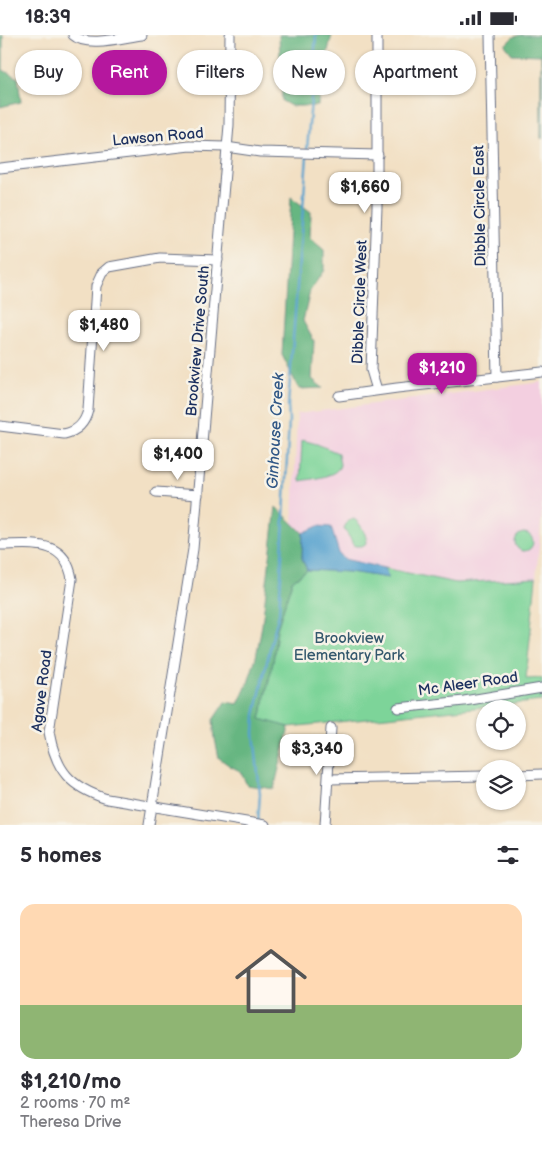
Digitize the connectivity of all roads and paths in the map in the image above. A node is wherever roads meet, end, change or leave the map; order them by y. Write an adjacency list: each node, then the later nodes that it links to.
1 (73, 35): 2 (street)
2 (142, 35)
3 (230, 35): 6 (street, Brookview Drive South)
4 (377, 35): 7 (street, Dibble Circle West)
5 (490, 35): 11 (street, Dibble Circle East)
6 (226, 147): 7 (street, Lawson Road); 8 (street, Lawson Road); 9 (street, Brookview Drive South)
7 (378, 155): 12 (street, Dibble Circle West)
8 (0, 168)
9 (218, 260): 14 (street); 16 (street, Brookview Drive South)
10 (542, 372): 11 (street)
11 (497, 377): 12 (street)
12 (377, 390): 13 (street)
13 (339, 396)
14 (0, 426)
15 (156, 492): 16 (street)
16 (198, 495): 25 (street, Brookview Drive South)
17 (0, 545): 25 (street, Agave Road)
18 (542, 688): 19 (street, Mc Aleer Road)
19 (398, 708)
20 (331, 728): 24 (street)
21 (542, 774): 22 (street)
22 (526, 775)
23 (476, 776): 24 (street)
24 (329, 779): 28 (street)
25 (152, 807): 26 (street, Brookview Drive South); 27 (street, Agave Road)
26 (149, 825)
27 (266, 825)
28 (325, 825)

